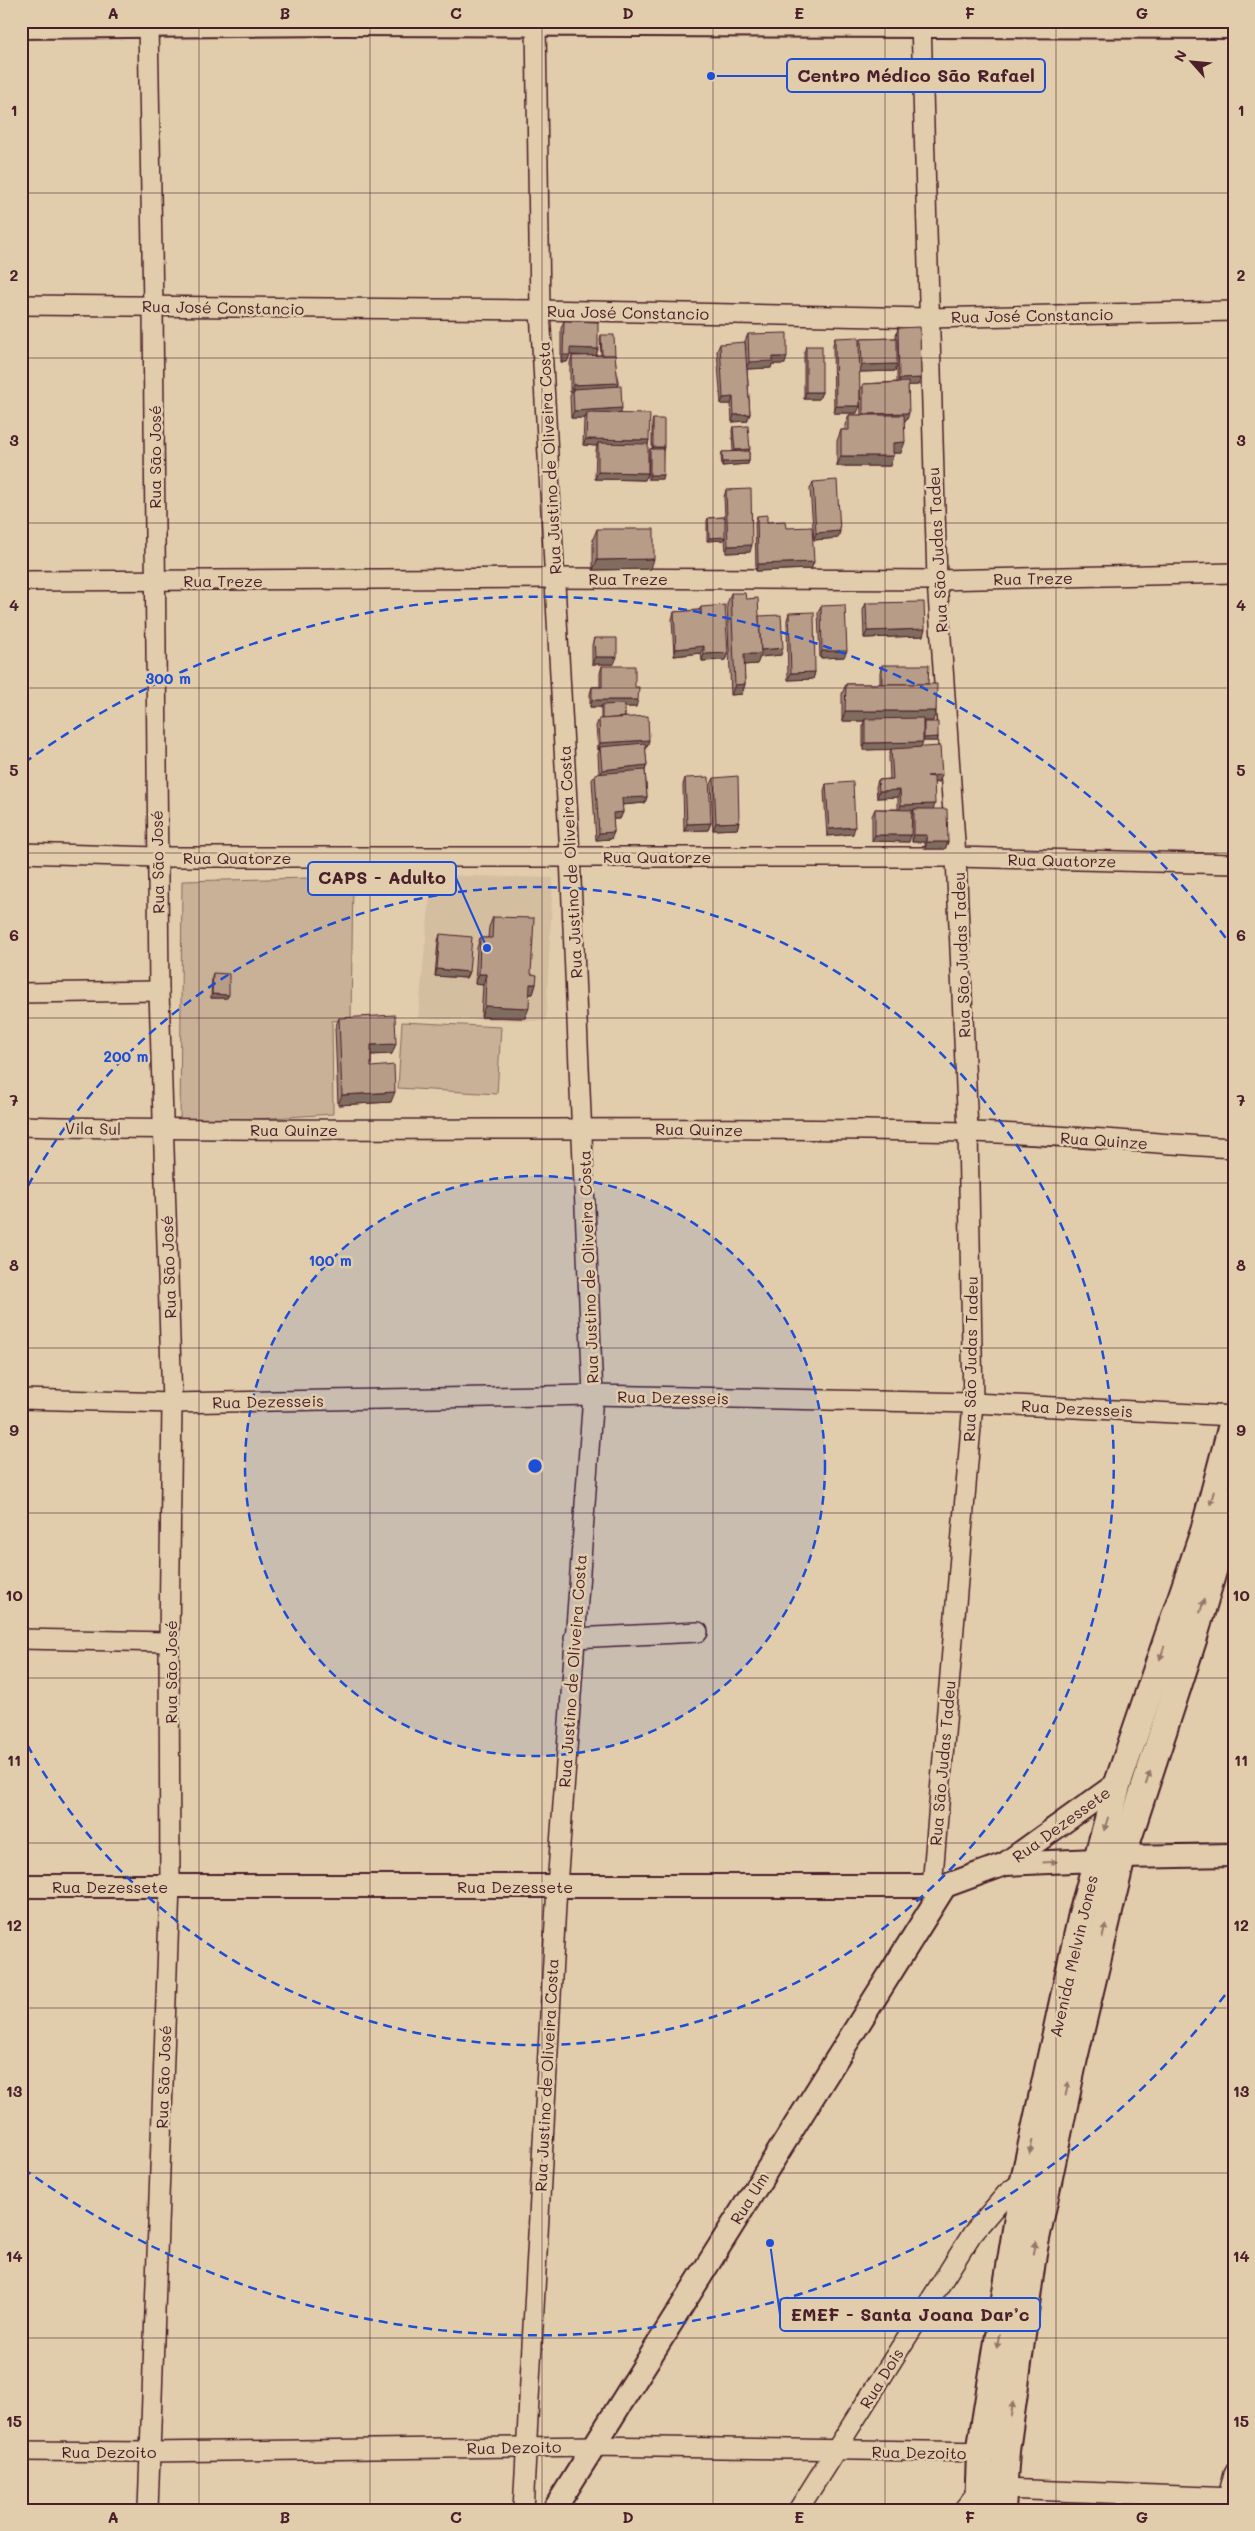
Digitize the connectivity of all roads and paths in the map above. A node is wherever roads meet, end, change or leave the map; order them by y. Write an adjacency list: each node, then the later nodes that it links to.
1 (340, 22): 2 (main road); 4 (main road)
2 (536, 23): 3 (main road); 9 (street, Rua Justino de Oliveira Costa)
3 (921, 23): 6 (main road); 11 (street, Rua São Judas Tadeu)
4 (148, 24): 5 (main road); 8 (street, Rua São José)
5 (21, 25)
6 (1234, 25)
7 (21, 306): 8 (street, Rua José Constancio)
8 (153, 307): 9 (street, Rua José Constancio); 14 (street, Rua São José)
9 (540, 310): 11 (street, Rua José Constancio); 13 (street, Rua Justino de Oliveira Costa)
10 (1234, 311): 11 (street, Rua José Constancio)
11 (928, 318): 15 (street, Rua São Judas Tadeu)
12 (1234, 572): 15 (street, Rua Treze)
13 (556, 578): 14 (street, Rua Treze); 15 (street, Rua Treze); 18 (street, Rua Justino de Oliveira Costa)
14 (154, 580): 16 (street, Rua Treze); 19 (street, Rua São José)
15 (937, 580): 20 (street, Rua São Judas Tadeu)
16 (21, 581)
17 (21, 853): 19 (street, Rua Quatorze)
18 (570, 856): 19 (street, Rua Quatorze); 20 (street, Rua Quatorze); 25 (street, Rua Justino de Oliveira Costa)
19 (157, 857): 22 (street, Rua São José)
20 (956, 857): 21 (street, Rua Quatorze); 27 (street, Rua São Judas Tadeu)
21 (1234, 864)
22 (160, 991): 23 (street); 26 (street, Rua São José)
23 (21, 993)
24 (21, 1126): 26 (street, Vila Sul)
25 (583, 1128): 26 (street, Rua Quinze); 27 (street, Rua Quinze); 29 (street, Rua Justino de Oliveira Costa)
26 (164, 1130): 31 (street, Rua São José)
27 (968, 1132): 28 (street, Rua Quinze); 32 (street, Rua São Judas Tadeu)
28 (1234, 1148)
29 (593, 1395): 31 (street, Rua Dezesseis); 32 (street, Rua Dezesseis); 36 (street, Rua Justino de Oliveira Costa)
30 (21, 1400): 31 (street, Rua Dezesseis)
31 (172, 1403): 38 (street, Rua São José)
32 (972, 1403): 33 (street, Rua Dezesseis); 47 (street, Rua São Judas Tadeu)
33 (1234, 1416): 39 (main road, Avenida Melvin Jones, one-way to 39)
34 (1234, 1499): 41 (main road, Avenida Melvin Jones, one-way to 34)
35 (698, 1632): 36 (street)
36 (574, 1638): 46 (street, Rua Justino de Oliveira Costa)
37 (21, 1639): 38 (street)
38 (169, 1642): 45 (street, Rua São José)
39 (1118, 1783): 42 (main road, Avenida Melvin Jones, one-way to 42); 43 (street, Rua Dezessete)
40 (1234, 1855): 41 (street)
41 (1122, 1858): 42 (street); 53 (main road, Avenida Melvin Jones, one-way to 41)
42 (1095, 1860): 43 (street, Rua Dezessete, one-way to 42); 48 (main road, Avenida Melvin Jones, one-way to 48)
43 (1005, 1864): 47 (street, Rua Dezessete)
44 (21, 1886): 45 (street, Rua Dezessete)
45 (170, 1886): 46 (street, Rua Dezessete); 54 (street, Rua São José)
46 (557, 1886): 47 (street, Rua Dezessete); 49 (street, Rua Justino de Oliveira Costa)
47 (939, 1886): 50 (street, Rua Um)
48 (1024, 2180): 52 (street, Rua Dois); 55 (main road, Avenida Melvin Jones, one-way to 55)
49 (526, 2446): 50 (street, Rua Dezoito); 54 (street, Rua Dezoito); 60 (street, Rua Justino de Oliveira Costa)
50 (593, 2446): 52 (street, Rua Dezoito); 61 (street, Rua Um)
51 (21, 2451): 54 (street, Rua Dezoito)
52 (835, 2451): 55 (street, Rua Dezoito); 62 (street, Rua Dois)
53 (1006, 2451): 55 (street, Rua Dezoito); 57 (main road, Avenida Melvin Jones)
54 (148, 2452): 59 (street, Rua São José)
55 (980, 2453): 57 (main road, Avenida Melvin Jones)
56 (1234, 2473): 58 (street)
57 (991, 2499): 58 (street); 63 (street)
58 (1229, 2502)
59 (148, 2510)
60 (523, 2510)
61 (554, 2510)
62 (798, 2510)
63 (963, 2510)

